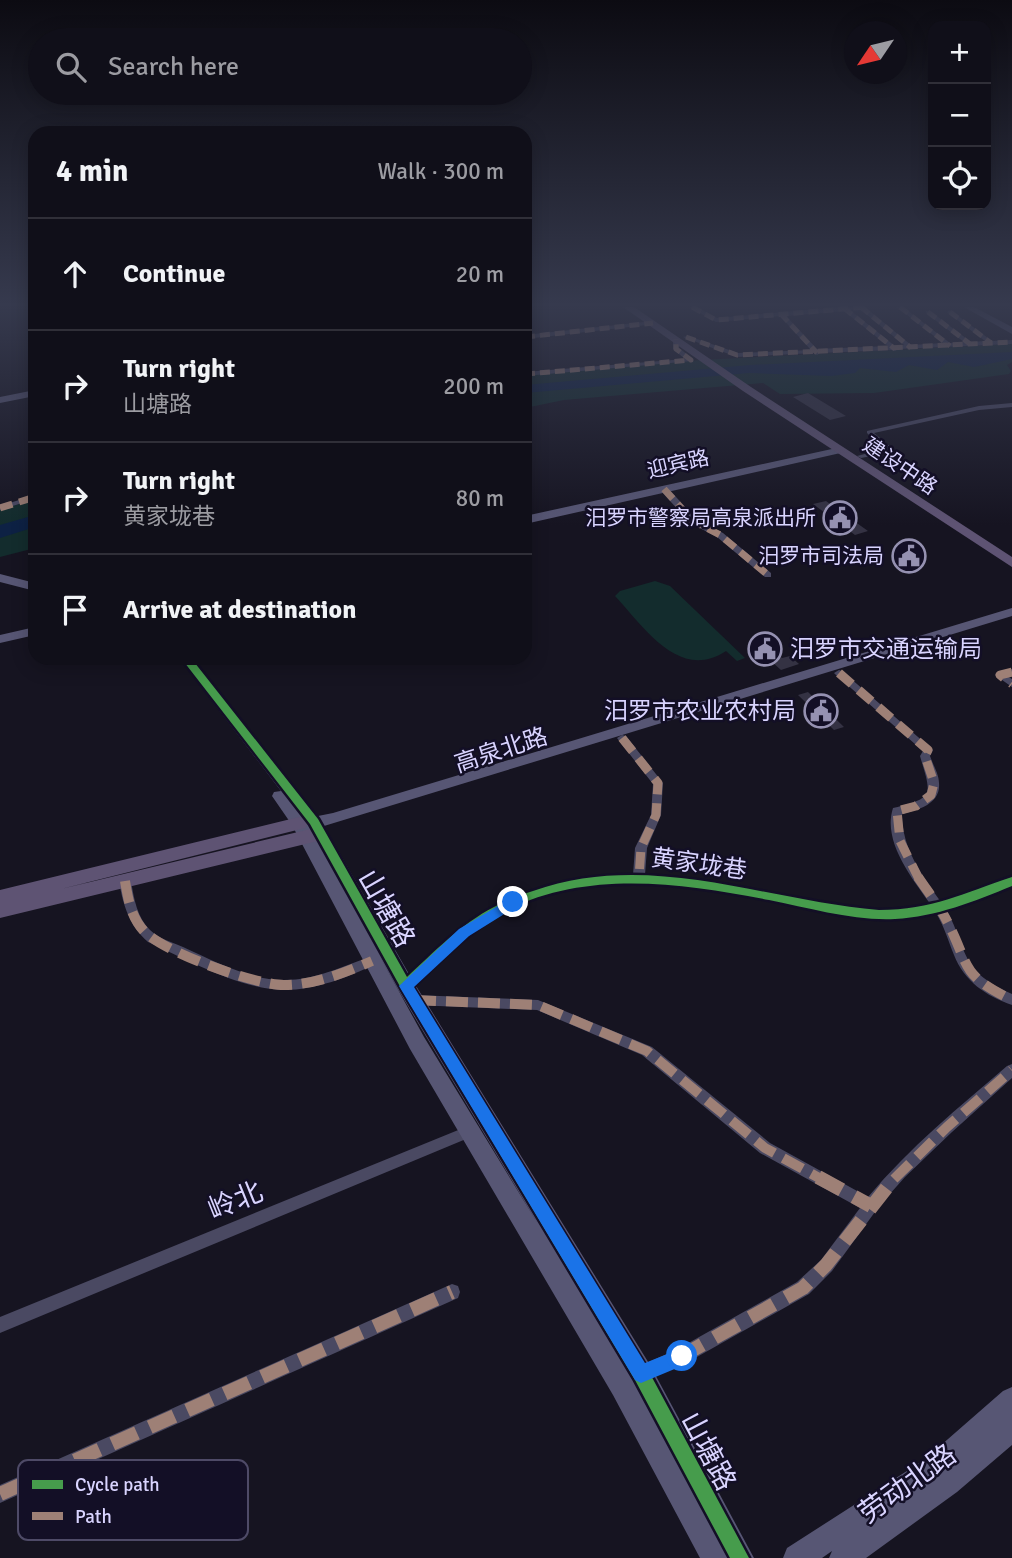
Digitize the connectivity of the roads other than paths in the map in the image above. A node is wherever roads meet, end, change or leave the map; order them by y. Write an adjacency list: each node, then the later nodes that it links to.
1 (734, 380): 6 (main road, 建设中路)
2 (746, 380): 7 (main road, 建设中路)
3 (28, 392): 4 (main road)
4 (0, 398)
5 (1012, 405): 7 (street)
6 (838, 448): 8 (main road, 迎宾路); 11 (main road, 迎宾路); 14 (main road, 建设中路)
7 (861, 456): 13 (main road, 建设中路)
8 (664, 489): 12 (main road, 迎宾路); 15 (street)
9 (28, 499): 10 (street)
10 (0, 508)
11 (532, 516)
12 (532, 517)
13 (1012, 555)
14 (1012, 563)
15 (768, 575)
16 (0, 581): 17 (main road)
17 (28, 587)
18 (1012, 612): 30 (main road, 高泉北路)
19 (1012, 620): 27 (main road, 高泉北路)
20 (28, 633): 21 (main road)
21 (0, 639)
22 (28, 639): 23 (main road)
23 (0, 645)
24 (185, 665): 30 (main road, 山塘路)
25 (191, 665): 30 (main road, 山塘路)
26 (1012, 672): 28 (street)
27 (839, 673): 29 (main road, 高泉北路); 35 (street)
28 (1012, 684)
29 (622, 738): 30 (main road, 高泉北路); 31 (street)
30 (310, 830): 32 (main road, 高泉北路); 34 (main road, 高泉北路); 37 (main road, 山塘路); 38 (main road, 山塘路)
31 (639, 877): 35 (street, 黄家垅巷); 38 (street, 黄家垅巷)
32 (125, 881): 36 (main road, 高泉北路); 37 (street)
33 (1012, 881): 35 (street, 黄家垅巷)
34 (0, 897)
35 (938, 908): 39 (street)
36 (0, 911)
37 (372, 961): 42 (main road, 山塘路)
38 (410, 993): 41 (main road, 山塘路); 43 (street)
39 (1012, 1000)
40 (1012, 1070): 43 (street)
41 (490, 1125): 42 (street, 岭北); 46 (main road, 山塘路)
42 (468, 1132): 45 (street, 岭北); 52 (main road, 山塘路)
43 (871, 1206): 46 (street)
44 (452, 1292): 49 (street)
45 (0, 1325)
46 (641, 1374): 53 (main road, 山塘路)
47 (1012, 1400): 54 (main road, 劳动北路)
48 (1012, 1427): 55 (main road, 劳动北路)
49 (76, 1460)
50 (18, 1486): 51 (street)
51 (0, 1494)
52 (715, 1558)
53 (740, 1558)
54 (796, 1558)
55 (843, 1558)

